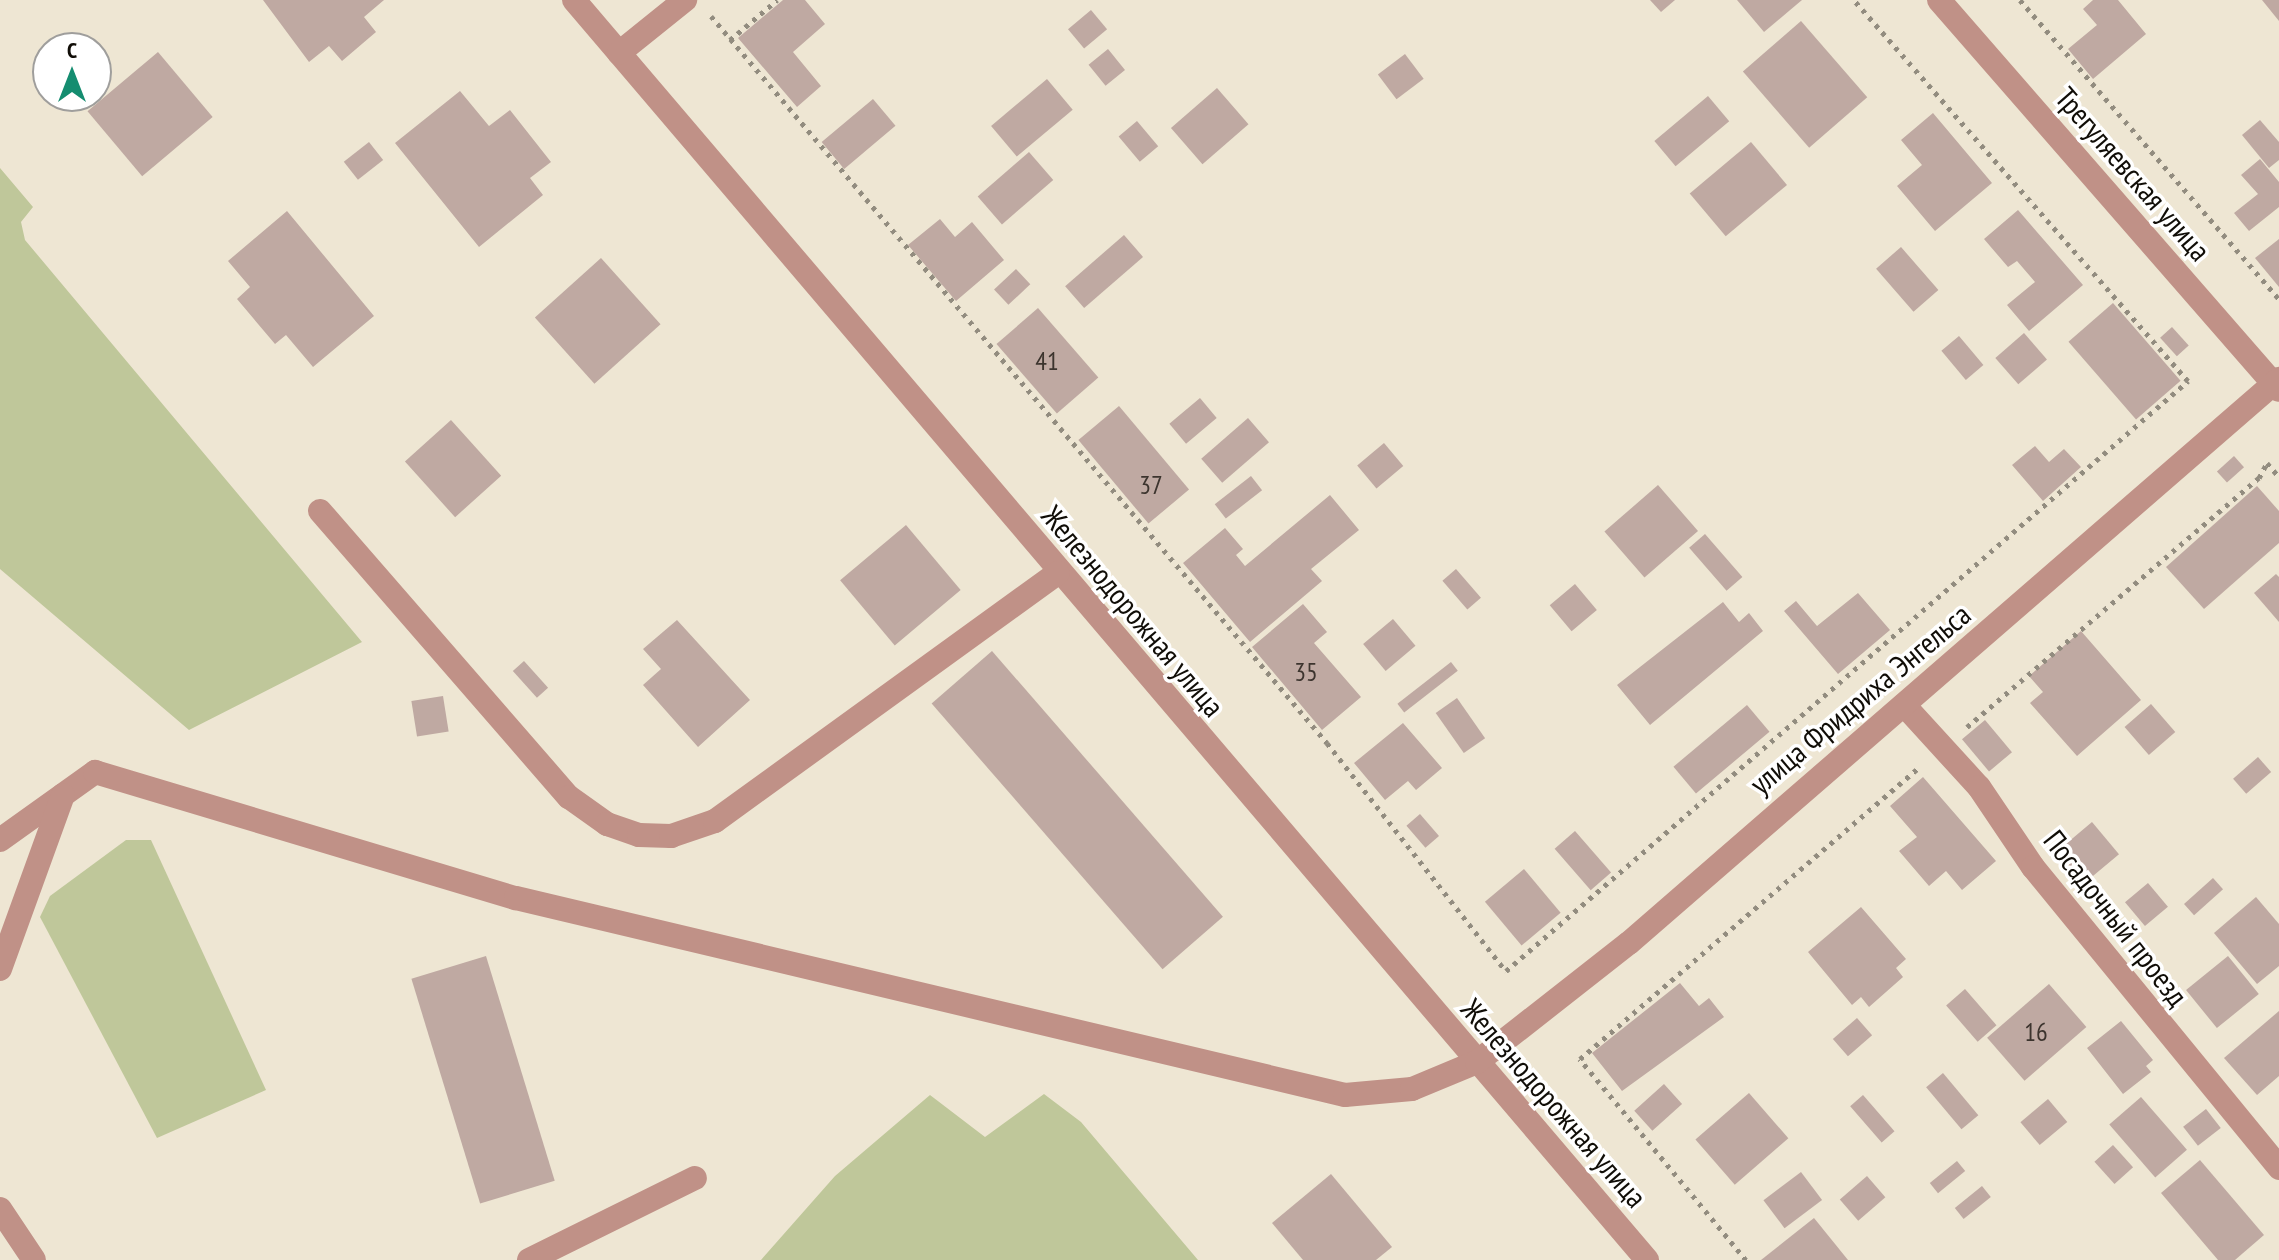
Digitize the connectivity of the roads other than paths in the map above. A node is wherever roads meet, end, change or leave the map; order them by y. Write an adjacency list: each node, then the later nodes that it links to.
1 (574, 0): 4 (street, Железнодорожная улица)
2 (1939, 0): 5 (street, Трегуляевская улица)
3 (695, 5): 4 (street)
4 (619, 53): 7 (street, Железнодорожная улица)
5 (2277, 384): 8 (street, улица Фридриха Энгельса)
6 (320, 511): 7 (street)
7 (1058, 573): 12 (street, Железнодорожная улица)
8 (1904, 705): 12 (street, улица Фридриха Энгельса); 13 (street, Посадочный проезд)
9 (63, 795): 10 (street); 11 (street); 12 (street, улица Фридриха Энгельса)
10 (0, 840)
11 (0, 969)
12 (1477, 1062): 18 (street, Железнодорожная улица)
13 (2279, 1168)
14 (695, 1178): 17 (street)
15 (0, 1209): 16 (street)
16 (34, 1260)
17 (529, 1260)
18 (1647, 1260)

